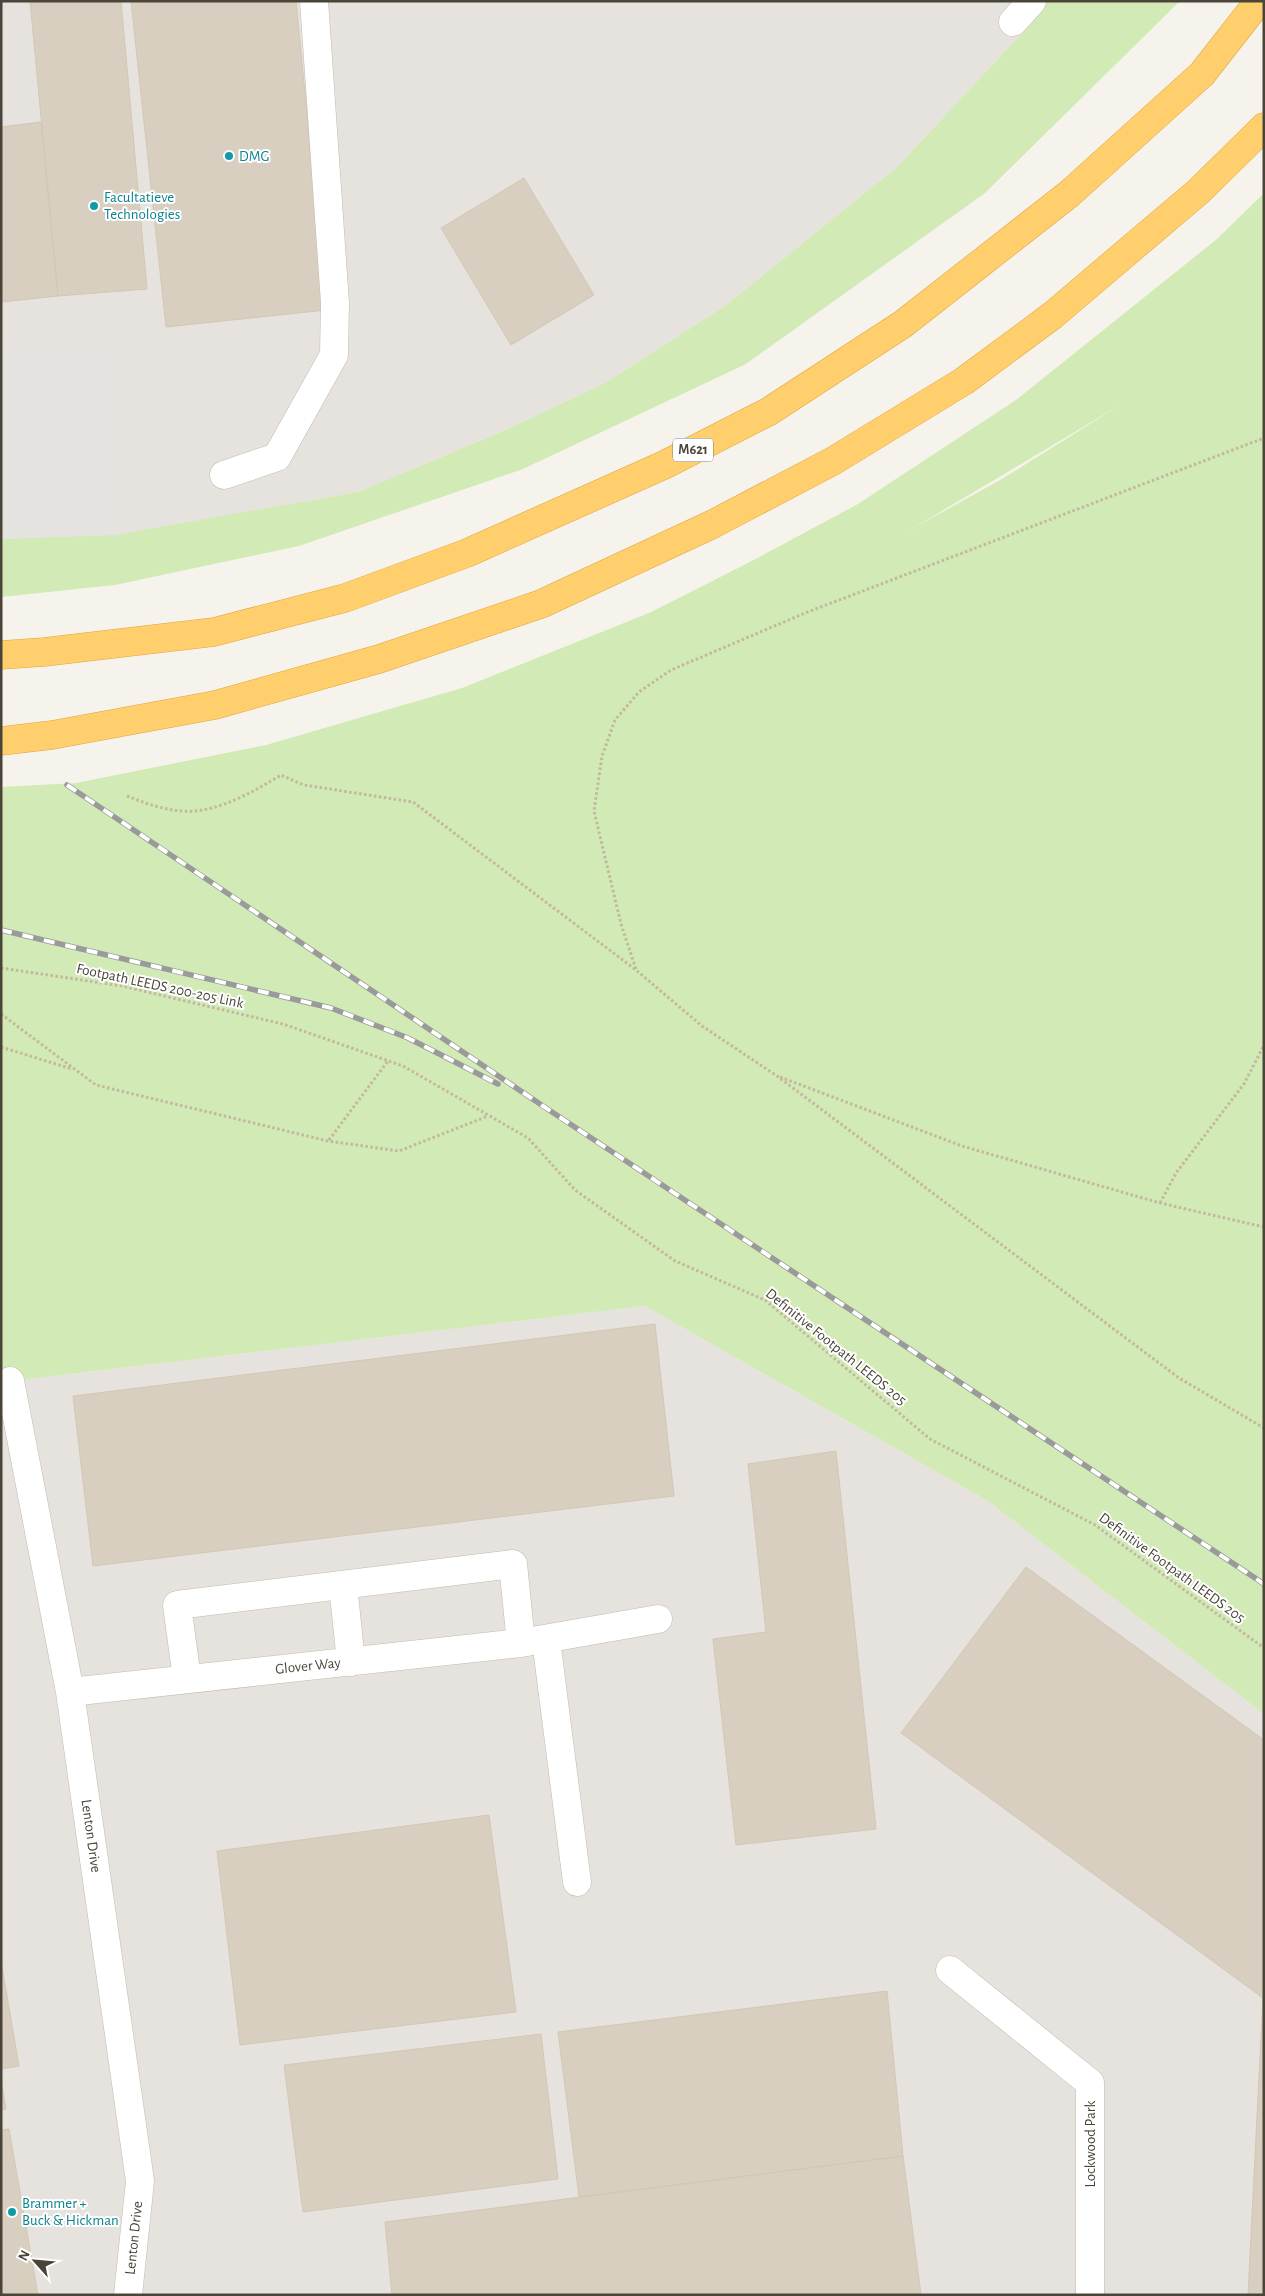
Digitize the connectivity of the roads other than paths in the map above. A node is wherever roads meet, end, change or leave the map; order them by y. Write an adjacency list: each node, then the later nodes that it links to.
1 (314, 1): 6 (street)
2 (1032, 1): 4 (street)
3 (1258, 1): 7 (highway, M621)
4 (1013, 22)
5 (1264, 127): 8 (highway)
6 (224, 475)
7 (1, 655)
8 (1, 741)
9 (10, 1381): 15 (street, Lenton Drive)
10 (343, 1584): 12 (street); 13 (street); 14 (street)
11 (658, 1619): 12 (street, Glover Way)
12 (534, 1642): 13 (street, Glover Way); 16 (street)
13 (351, 1662): 14 (street, Glover Way)
14 (187, 1679): 15 (street, Glover Way)
15 (70, 1692): 18 (street, Lenton Drive)
16 (577, 1882)
17 (950, 1970): 19 (street, Lockwood Park)
18 (128, 2295)
19 (1090, 2295)

